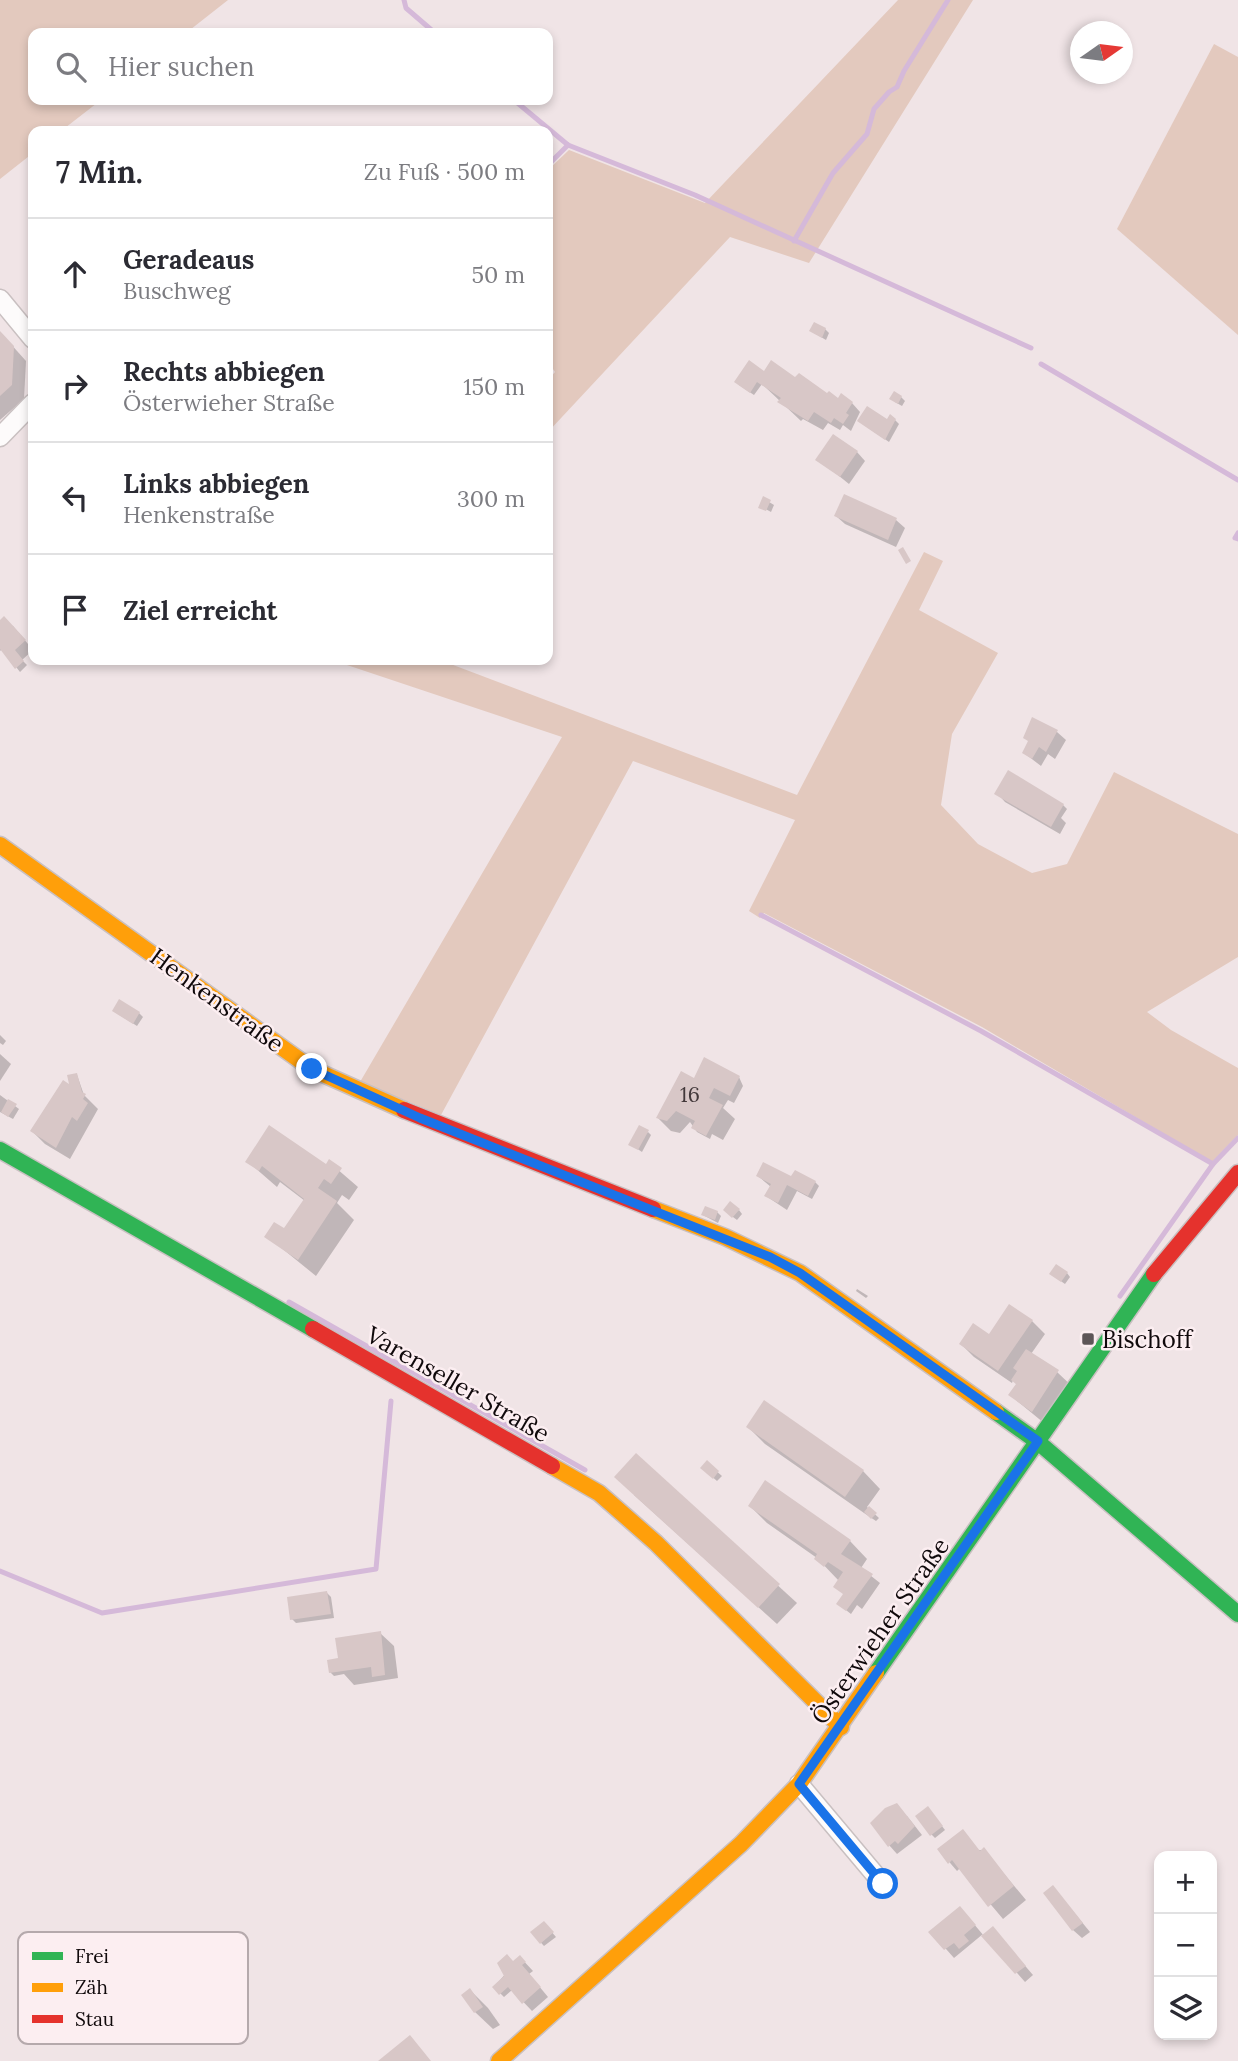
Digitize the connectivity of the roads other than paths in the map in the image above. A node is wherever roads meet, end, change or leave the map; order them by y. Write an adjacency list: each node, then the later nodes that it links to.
1 (0, 299): 2 (street)
2 (28, 333)
3 (28, 408): 4 (street)
4 (0, 437)
5 (0, 845): 8 (street, Henkenstraße)
6 (0, 1150): 10 (street, Varenseller Straße)
7 (1238, 1173): 8 (street, Österwieher Straße)
8 (1038, 1441): 9 (street, Henkenstraße); 10 (street, Österwieher Straße)
9 (1238, 1614)
10 (841, 1727): 11 (street, Österwieher Straße)
11 (799, 1784): 12 (street); 13 (street, Österwieher Straße)
12 (883, 1884)
13 (499, 2061)

